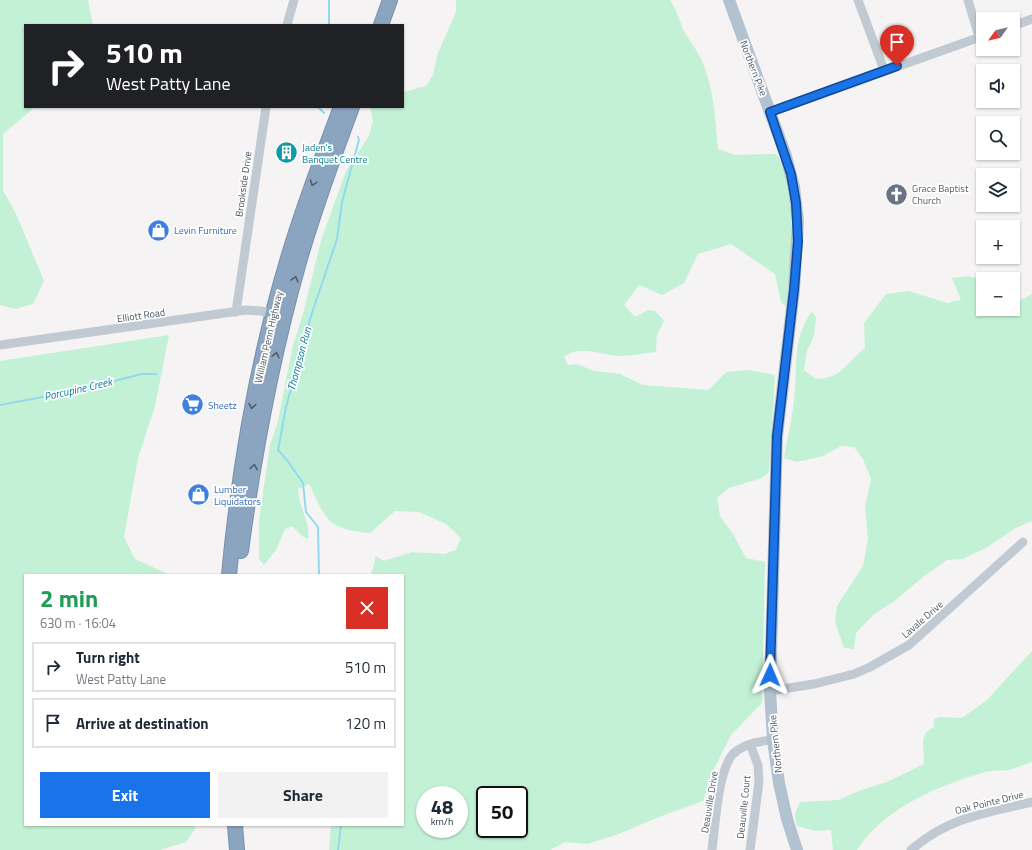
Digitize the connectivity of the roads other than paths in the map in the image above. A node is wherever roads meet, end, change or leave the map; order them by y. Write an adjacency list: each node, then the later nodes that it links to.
1 (294, 0): 10 (street)
2 (380, 0): 11 (highway)
3 (390, 0): 12 (highway)
4 (729, 0): 18 (main road, Northern Pike)
5 (858, 0): 14 (street)
6 (968, 0): 8 (street)
7 (1032, 19): 9 (street)
8 (976, 23)
9 (1020, 23)
10 (287, 24)
11 (371, 24)
12 (381, 24)
13 (976, 39): 14 (street)
14 (884, 70): 18 (street)
15 (266, 108): 19 (street, Brookside Drive)
16 (341, 108): 20 (highway, William Penn Highway, one-way to 20)
17 (352, 108): 20 (highway, William Penn Highway, one-way to 17)
18 (770, 112): 25 (main road, Northern Pike)
19 (236, 312): 20 (street, Elliott Road); 21 (street, Elliott Road)
20 (279, 315): 23 (highway, William Penn Highway, one-way to 23); 24 (highway, William Penn Highway, one-way to 20)
21 (0, 345)
22 (1023, 542): 25 (street, Lavale Drive)
23 (229, 574)
24 (239, 574)
25 (770, 691): 26 (main road, Northern Pike)
26 (773, 740): 27 (street, Deauville Drive); 35 (main road, Northern Pike)
27 (750, 744): 33 (street, Deauville Drive); 34 (street, Deauville Court)
28 (1032, 802): 36 (street, Oak Pointe Drive)
29 (226, 826): 31 (highway)
30 (235, 826): 32 (highway)
31 (228, 850)
32 (237, 850)
33 (712, 850)
34 (750, 850)
35 (797, 850)
36 (911, 850)

